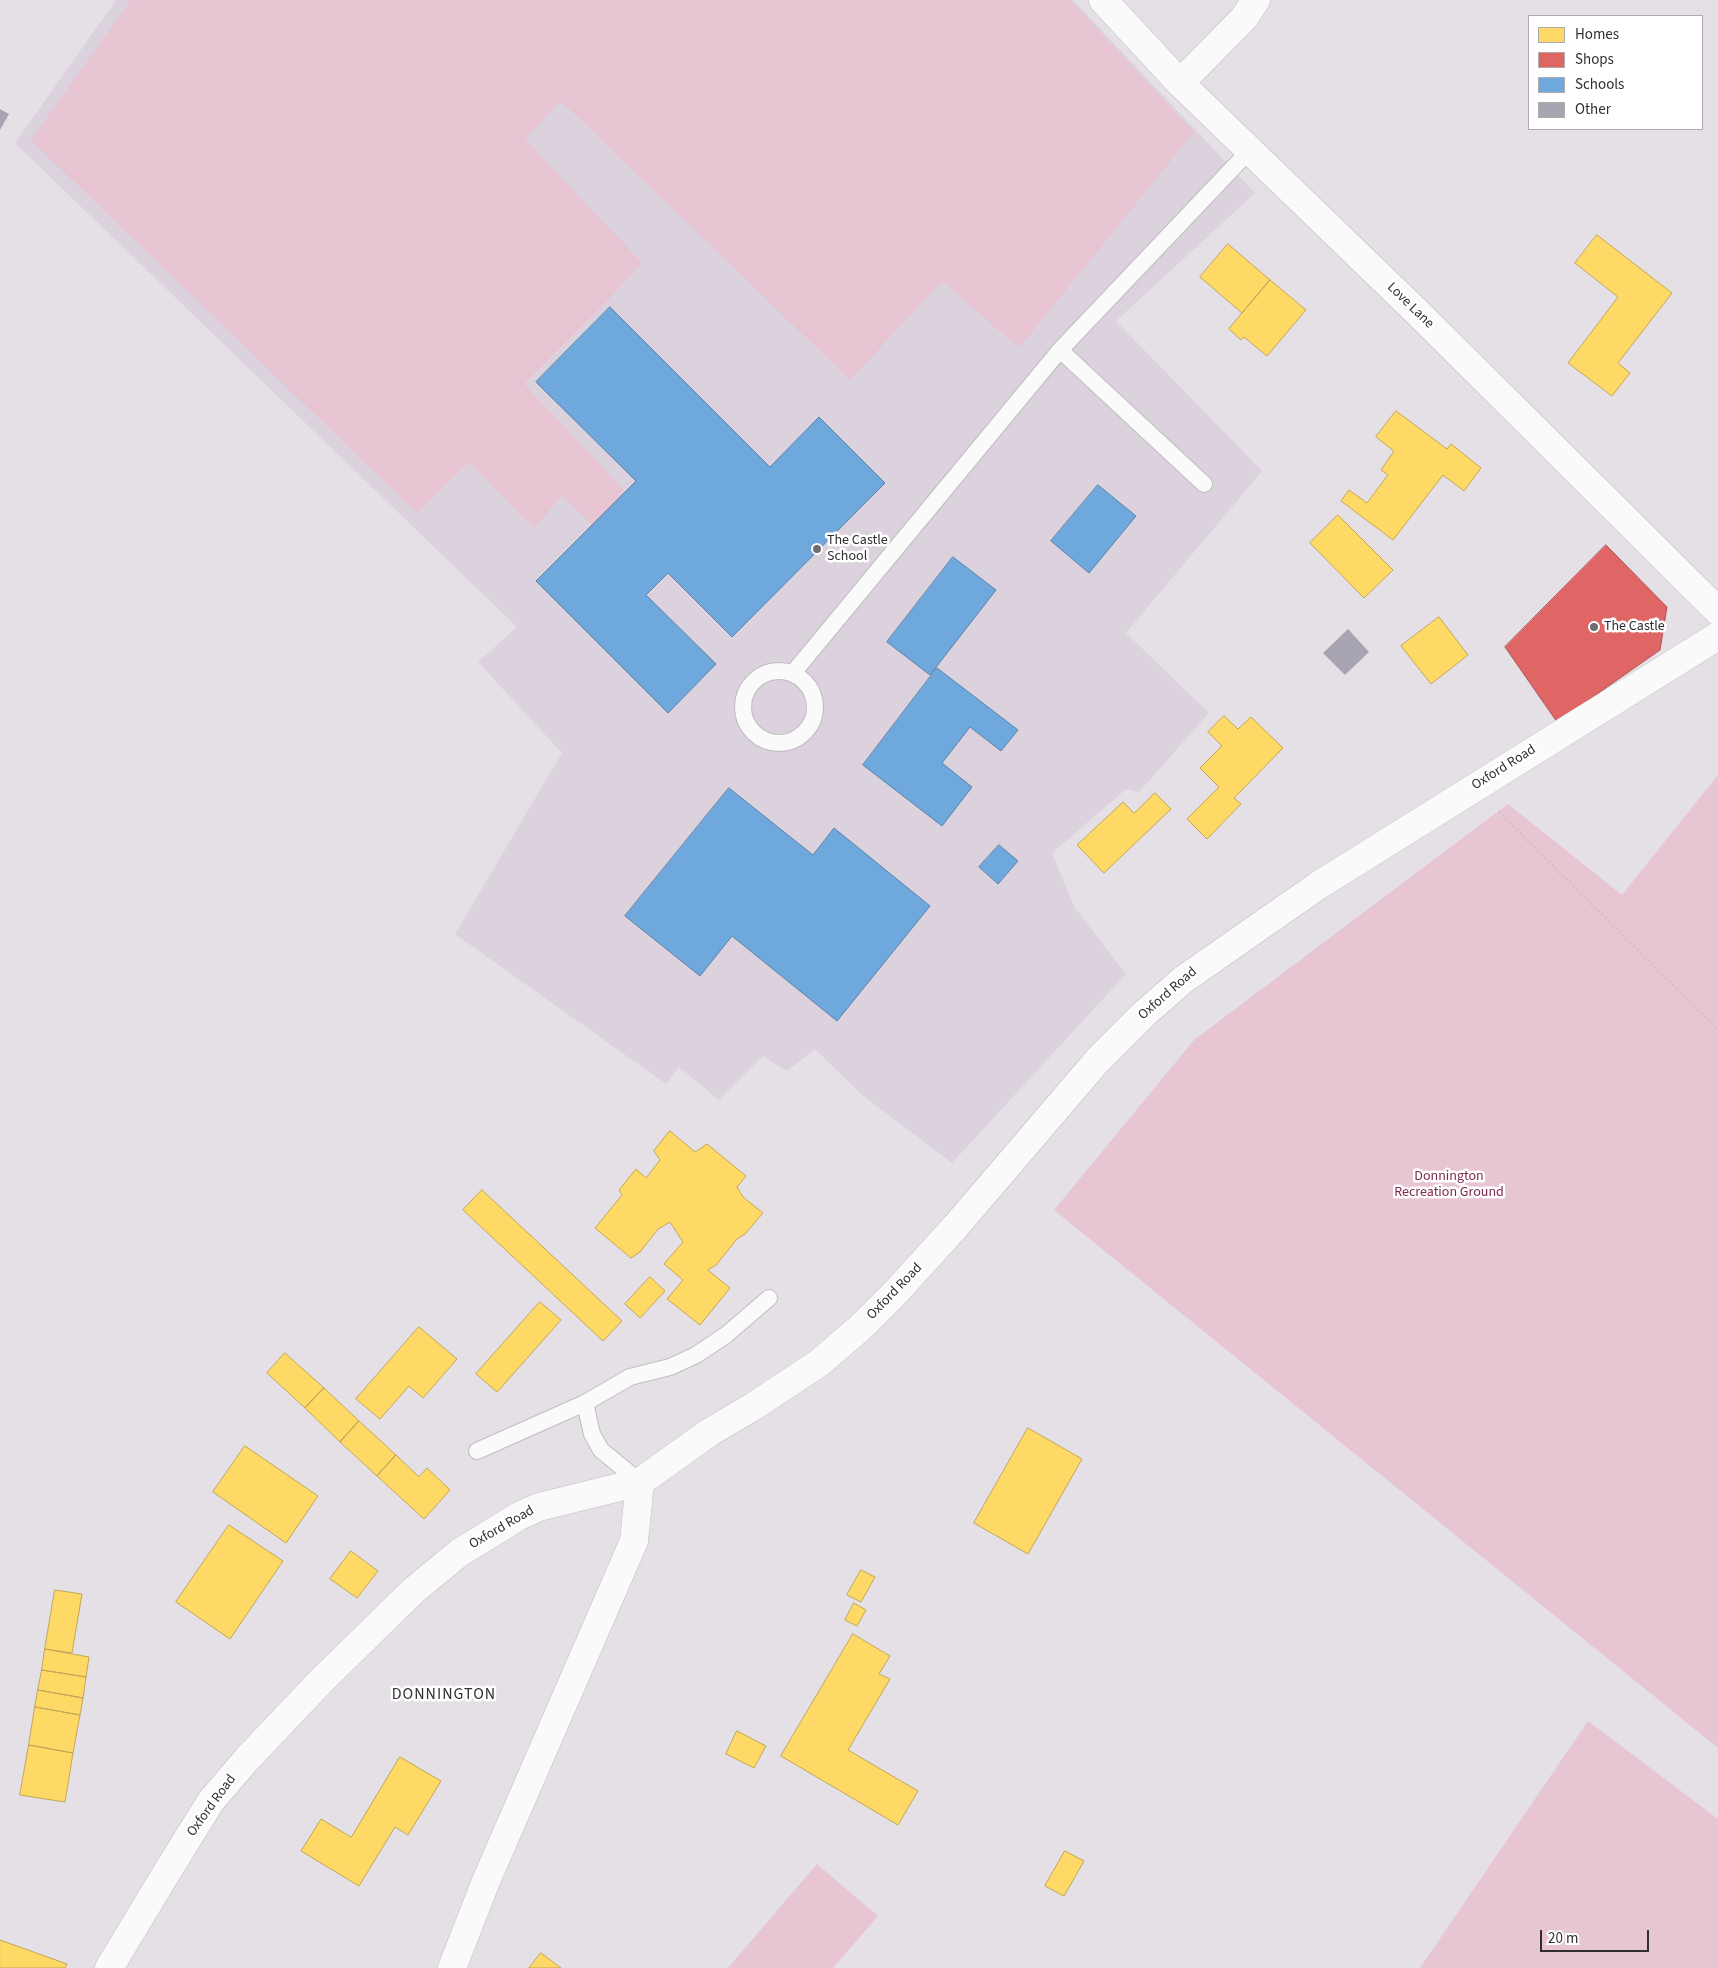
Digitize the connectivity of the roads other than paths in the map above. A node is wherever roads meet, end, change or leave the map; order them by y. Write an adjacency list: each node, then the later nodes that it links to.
1 (1102, 0): 3 (main road, Love Lane)
2 (1256, 0): 3 (main road)
3 (1180, 83): 4 (main road, Love Lane)
4 (1250, 150): 5 (lane); 7 (main road, Love Lane)
5 (1060, 350): 6 (lane); 9 (lane)
6 (1204, 484)
7 (1718, 611)
8 (1718, 636): 13 (main road, Oxford Road)
9 (793, 673): 9 (lane)
10 (769, 1298): 11 (lane)
11 (585, 1403): 12 (lane); 13 (lane)
12 (477, 1451)
13 (640, 1482): 14 (main road, Oxford Road); 15 (main road)
14 (110, 1968)
15 (452, 1968)

